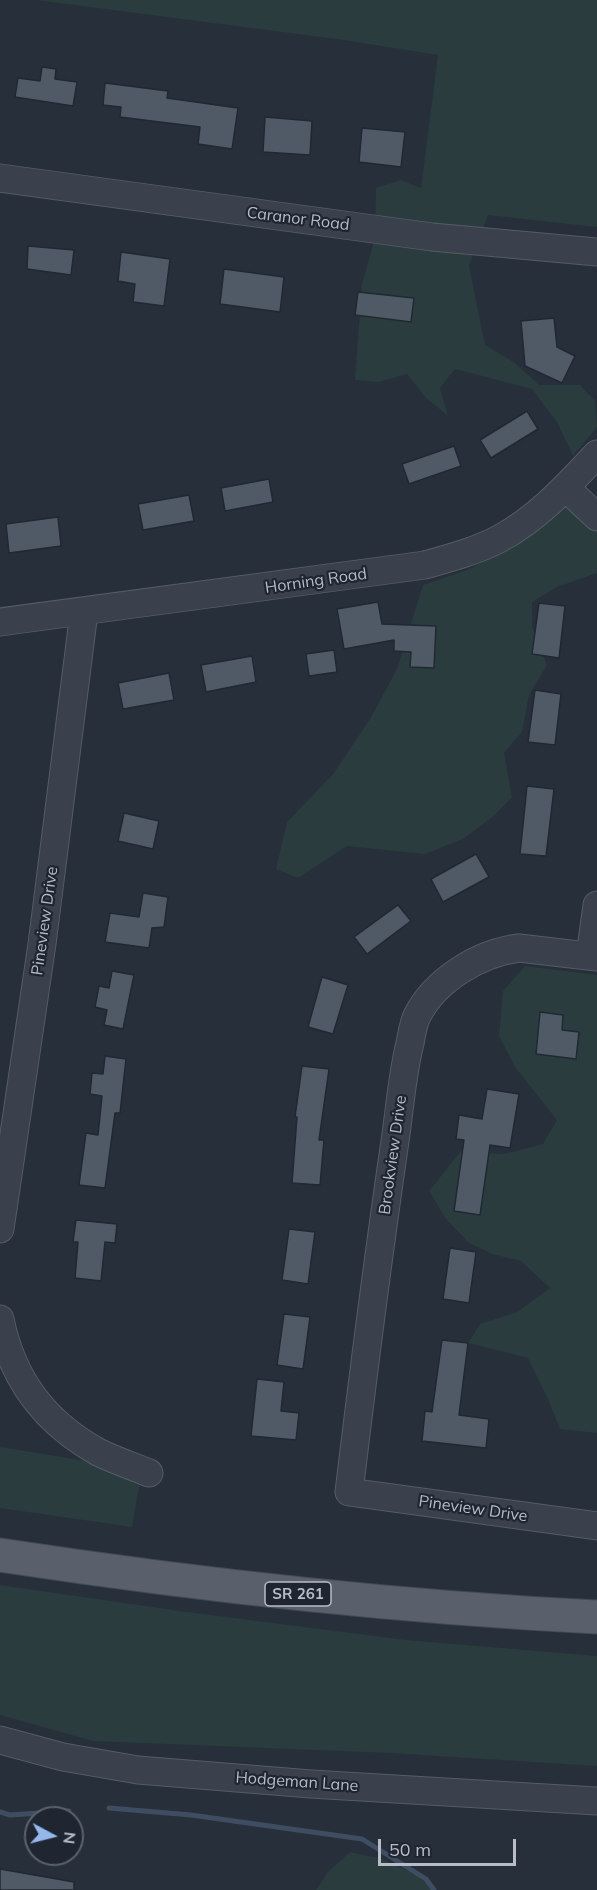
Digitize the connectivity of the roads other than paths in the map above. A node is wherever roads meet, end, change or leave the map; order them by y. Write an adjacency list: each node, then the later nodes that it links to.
1 (0, 178): 2 (street, Caranor Road)
2 (597, 252)
3 (597, 454): 4 (street, Horning Road)
4 (566, 488): 5 (street); 6 (street, Horning Road)
5 (597, 517)
6 (84, 612): 7 (street, Horning Road); 10 (street, Pineview Drive)
7 (0, 622)
8 (597, 904): 9 (street)
9 (594, 957): 13 (street, Brookview Drive)
10 (0, 1229)
11 (0, 1319): 12 (street)
12 (149, 1473)
13 (349, 1492): 14 (street, Pineview Drive)
14 (597, 1526)
15 (0, 1555): 16 (main road, SR 261)
16 (597, 1617)
17 (0, 1740): 18 (street, Hodgeman Lane)
18 (597, 1801)

